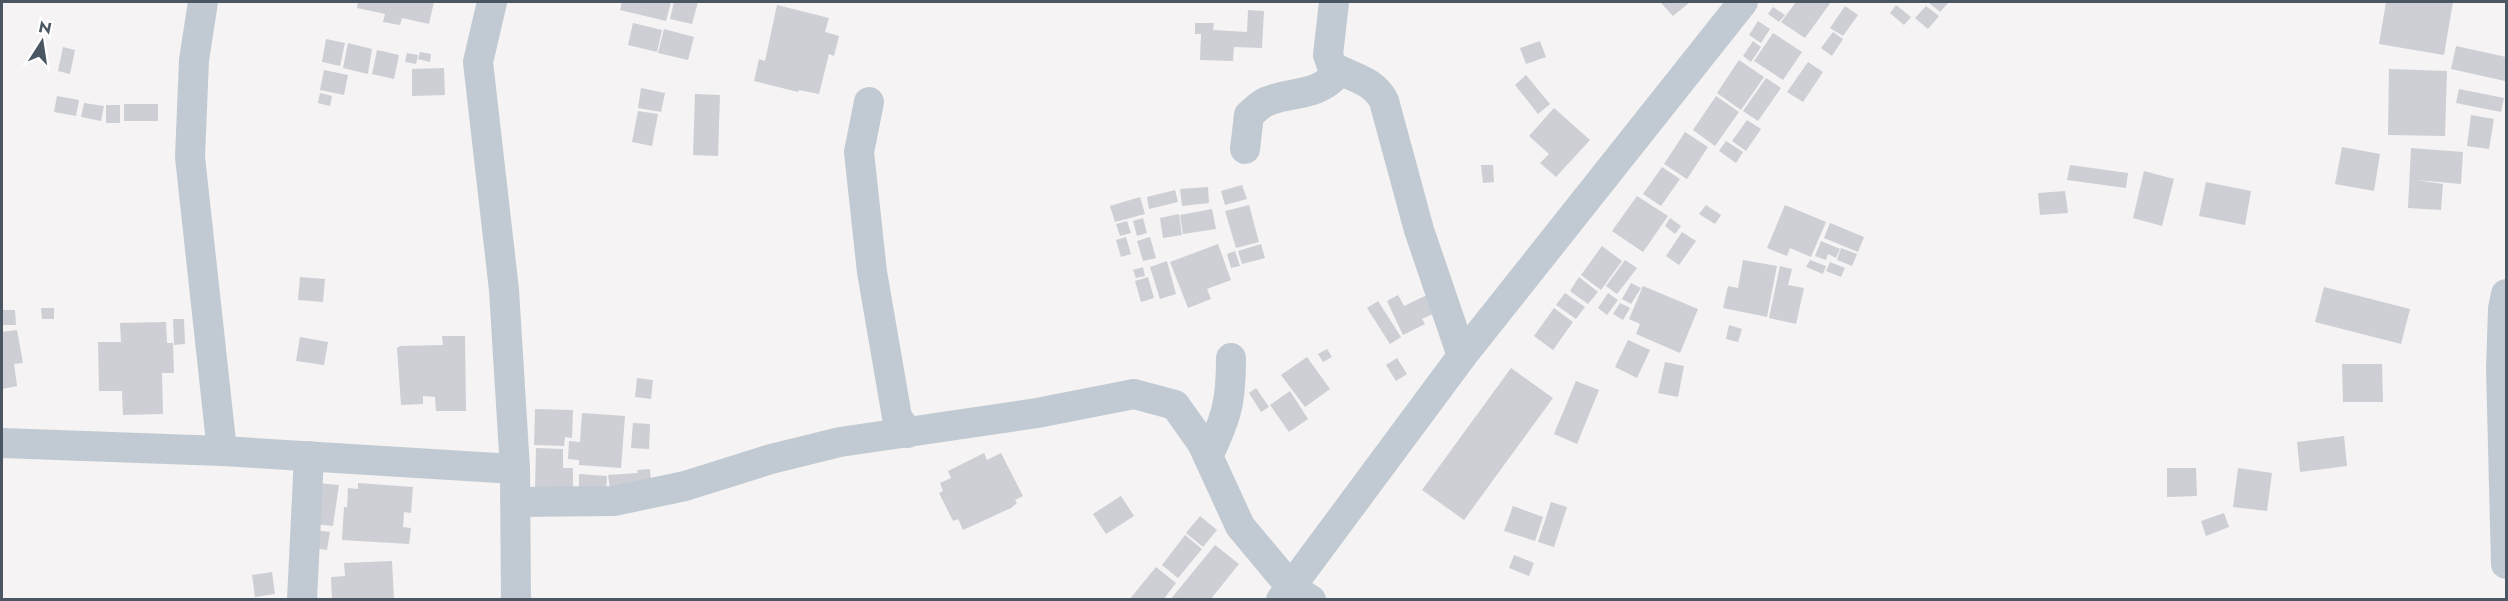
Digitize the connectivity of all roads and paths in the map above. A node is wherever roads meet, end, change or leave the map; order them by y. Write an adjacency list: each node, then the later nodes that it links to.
1 (203, 2): 13 (street)
2 (492, 2): 16 (street)
3 (1334, 2): 5 (street)
4 (1743, 2): 9 (street)
5 (1340, 72): 7 (street); 9 (street)
6 (869, 102): 11 (street)
7 (1245, 149)
8 (2506, 294): 18 (street)
9 (1462, 356): 19 (street)
10 (1231, 358): 15 (street)
11 (908, 433): 15 (street); 17 (street)
12 (2, 443): 13 (street)
13 (222, 451): 14 (street)
14 (309, 456): 16 (street); 20 (street)
15 (1208, 456): 19 (street)
16 (515, 469): 17 (street)
17 (515, 502): 21 (street)
18 (2506, 564)
19 (1294, 595)
20 (302, 600)
21 (516, 600)

